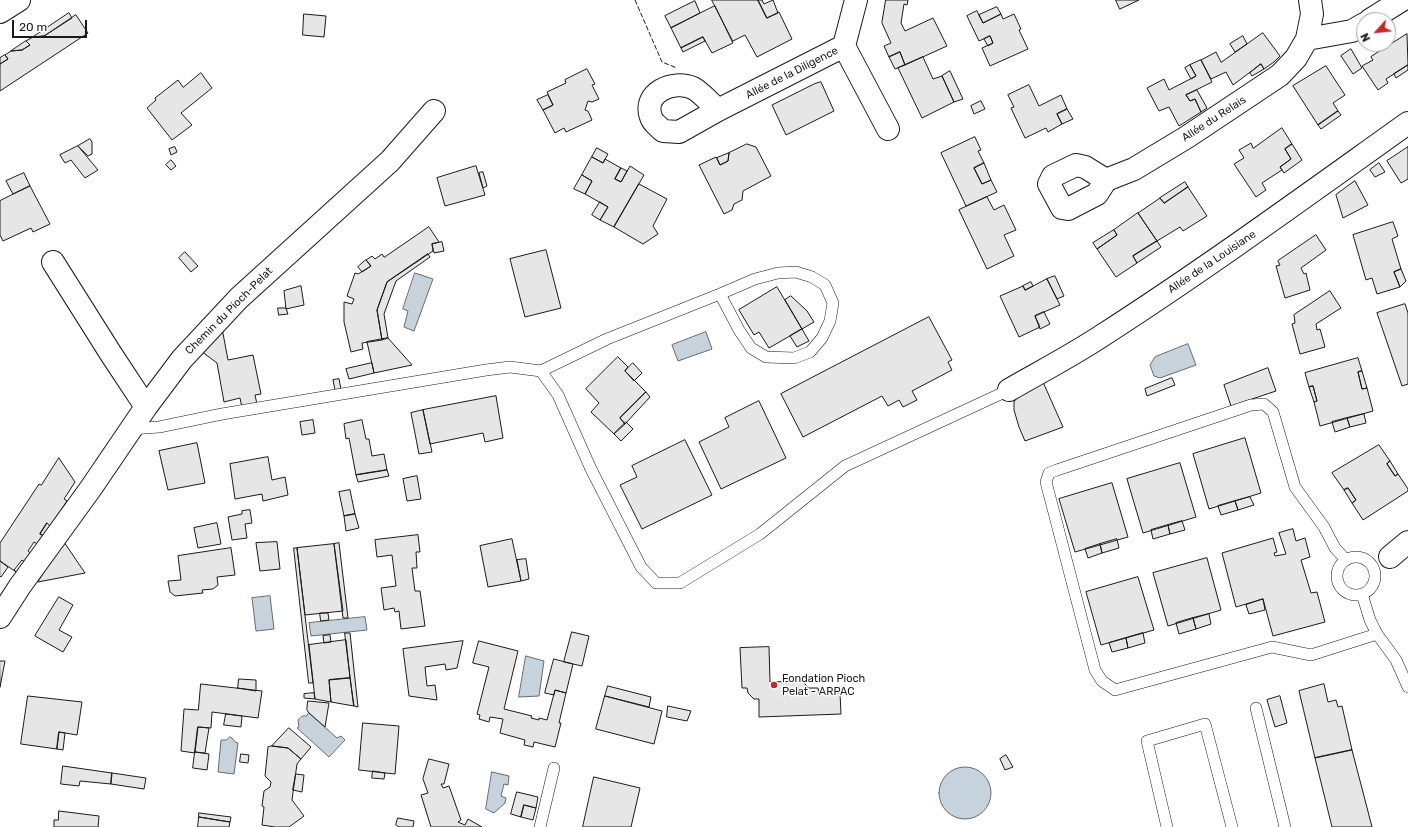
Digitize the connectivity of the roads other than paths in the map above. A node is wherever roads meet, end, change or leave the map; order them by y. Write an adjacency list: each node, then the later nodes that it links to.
1 (19, 0): 5 (street)
2 (856, 0): 9 (street, Allée de la Diligence)
3 (1310, 0): 8 (street, Allée du Relais)
4 (1402, 0): 6 (street)
5 (0, 12)
6 (1383, 12)
7 (1356, 29): 8 (street)
8 (1307, 39): 14 (street, Allée du Relais)
9 (844, 46): 10 (street, Allée de la Diligence); 13 (street)
10 (718, 110)
11 (434, 111): 19 (street, Chemin du Pioch-Pelat)
12 (1408, 123): 18 (street, Allée de la Louisiane)
13 (888, 129)
14 (1106, 180)
15 (53, 262): 19 (street)
16 (720, 294): 16 (lane); 17 (lane)
17 (540, 371): 18 (lane); 20 (lane)
18 (1009, 390)
19 (146, 407): 20 (street, Chemin du Pioch-Pelat)
20 (131, 429): 25 (street, Chemin du Pioch-Pelat)
21 (1408, 542): 23 (street)
22 (1346, 560): 23 (lane); 24 (lane); 26 (lane)
23 (1381, 561): 24 (lane)
24 (1362, 594): 26 (lane)
25 (0, 617)
26 (1377, 634): 27 (lane)
27 (1408, 687)
28 (1256, 708): 33 (lane)
29 (554, 768): 30 (lane)
30 (540, 827)
31 (1167, 827): 32 (lane)
32 (1232, 827)
33 (1285, 827)

